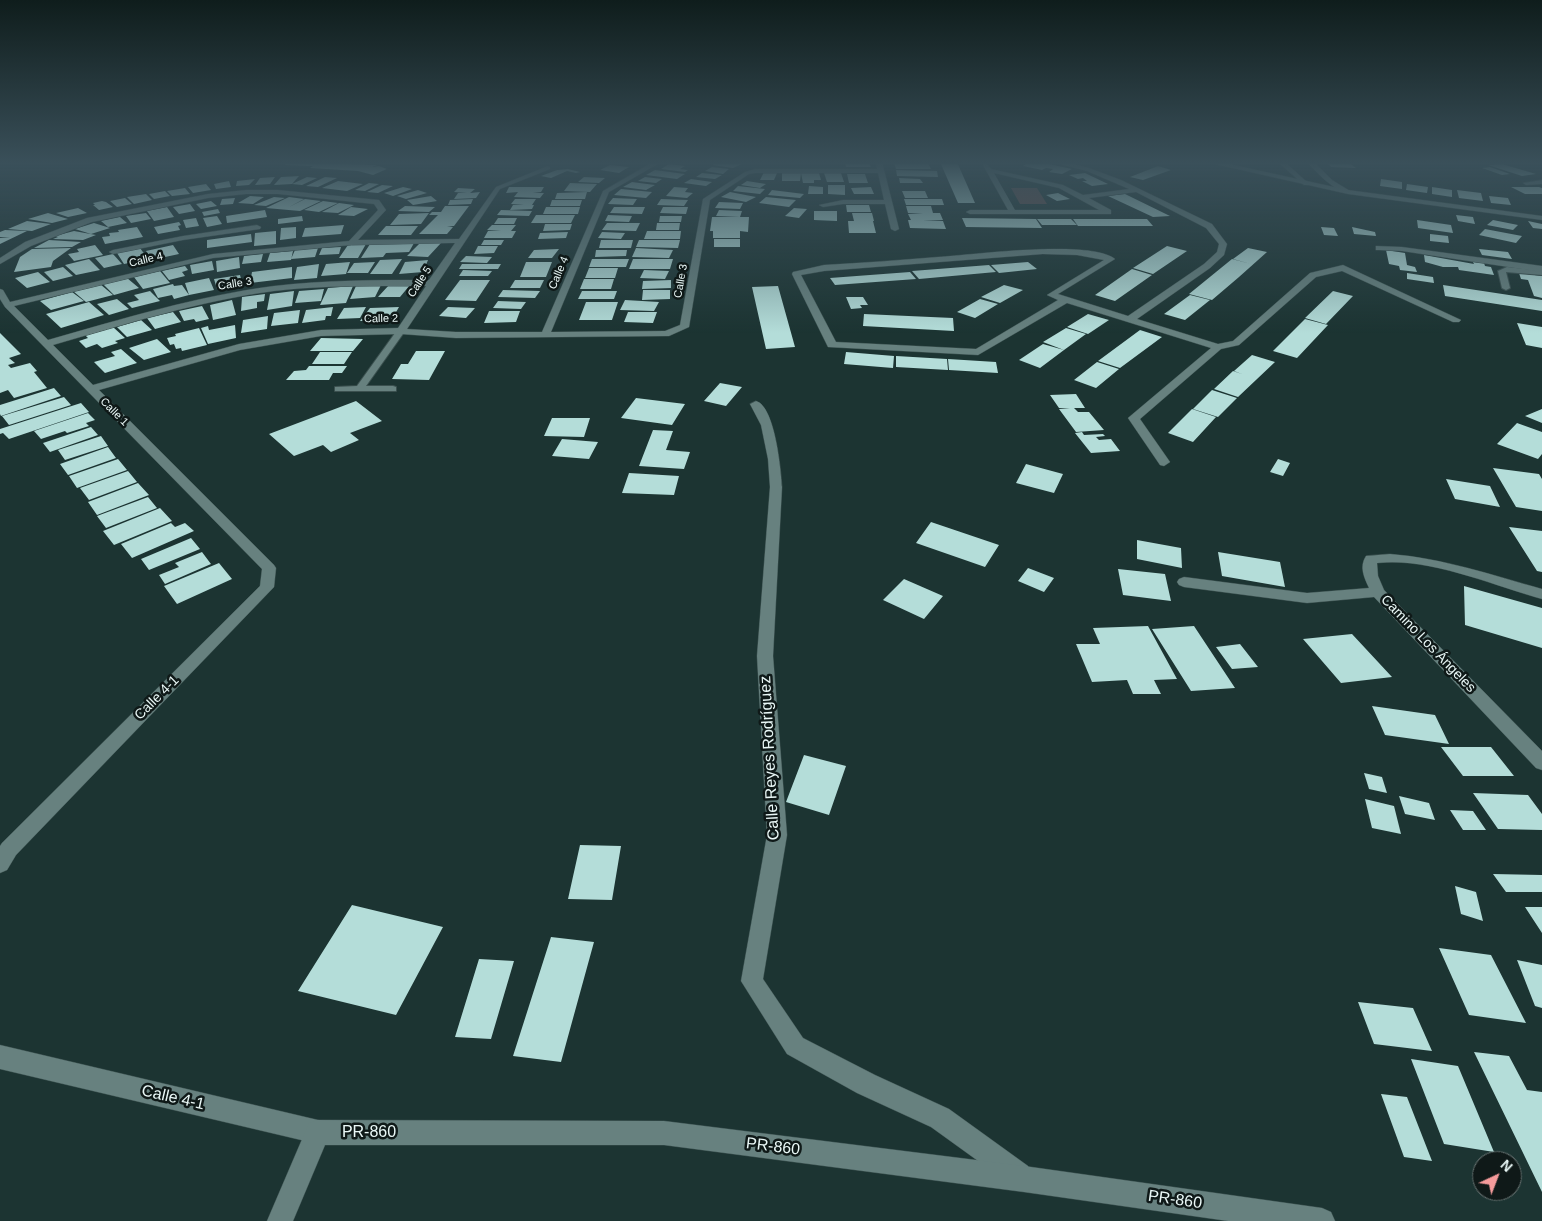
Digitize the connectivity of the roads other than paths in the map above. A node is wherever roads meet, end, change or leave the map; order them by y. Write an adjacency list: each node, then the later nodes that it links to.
1 (95, 219): 16 (street)
2 (374, 219): 11 (street)
3 (477, 219): 10 (street, Calle 5)
4 (594, 219): 29 (street, Calle 4)
5 (703, 219): 27 (street, Calle 3)
6 (892, 219): 9 (street)
7 (1195, 219): 25 (street)
8 (257, 227): 13 (street)
9 (895, 229)
10 (462, 241): 11 (street, Calle 4); 20 (street, Calle 5)
11 (351, 243): 13 (street, Calle 4)
12 (1379, 248): 18 (street)
13 (187, 250): 14 (street); 24 (street, Calle 4)
14 (113, 252)
15 (1349, 257): 17 (street)
16 (0, 262)
17 (1343, 268): 26 (street); 31 (street)
18 (1542, 269)
19 (1542, 273): 21 (lane)
20 (432, 283): 28 (street, Calle 5); 30 (street, Calle 3)
21 (1506, 288)
22 (0, 292): 24 (street, Calle 1)
23 (1066, 299): 23 (street); 25 (street)
24 (8, 305): 30 (street, Calle 1)
25 (1130, 319): 31 (street)
26 (1456, 320)
27 (678, 329): 29 (street, Calle 2)
28 (401, 332): 29 (street, Calle 2); 33 (street, Calle 2); 35 (lane)
29 (545, 334)
30 (46, 344): 33 (street, Calle 1)
31 (1218, 346): 37 (street)
32 (393, 388): 35 (lane)
33 (91, 389): 38 (street, Calle 1)
34 (338, 389): 35 (lane)
35 (360, 389)
36 (756, 404): 46 (street, Calle Reyes Rodríguez)
37 (1164, 462)
38 (230, 530): 43 (street, Calle 4-1)
39 (1184, 582): 40 (street)
40 (1378, 592): 41 (street, Camino Los Ángeles); 42 (street, Camino Los Ángeles)
41 (1542, 594)
42 (1542, 762)
43 (0, 864)
44 (0, 1057): 45 (street, Calle 4-1)
45 (318, 1132): 46 (street, PR-860 / PR-860); 47 (street)
46 (1024, 1179): 48 (street, PR-860 / PR-860)
47 (280, 1221)
48 (1322, 1221)

